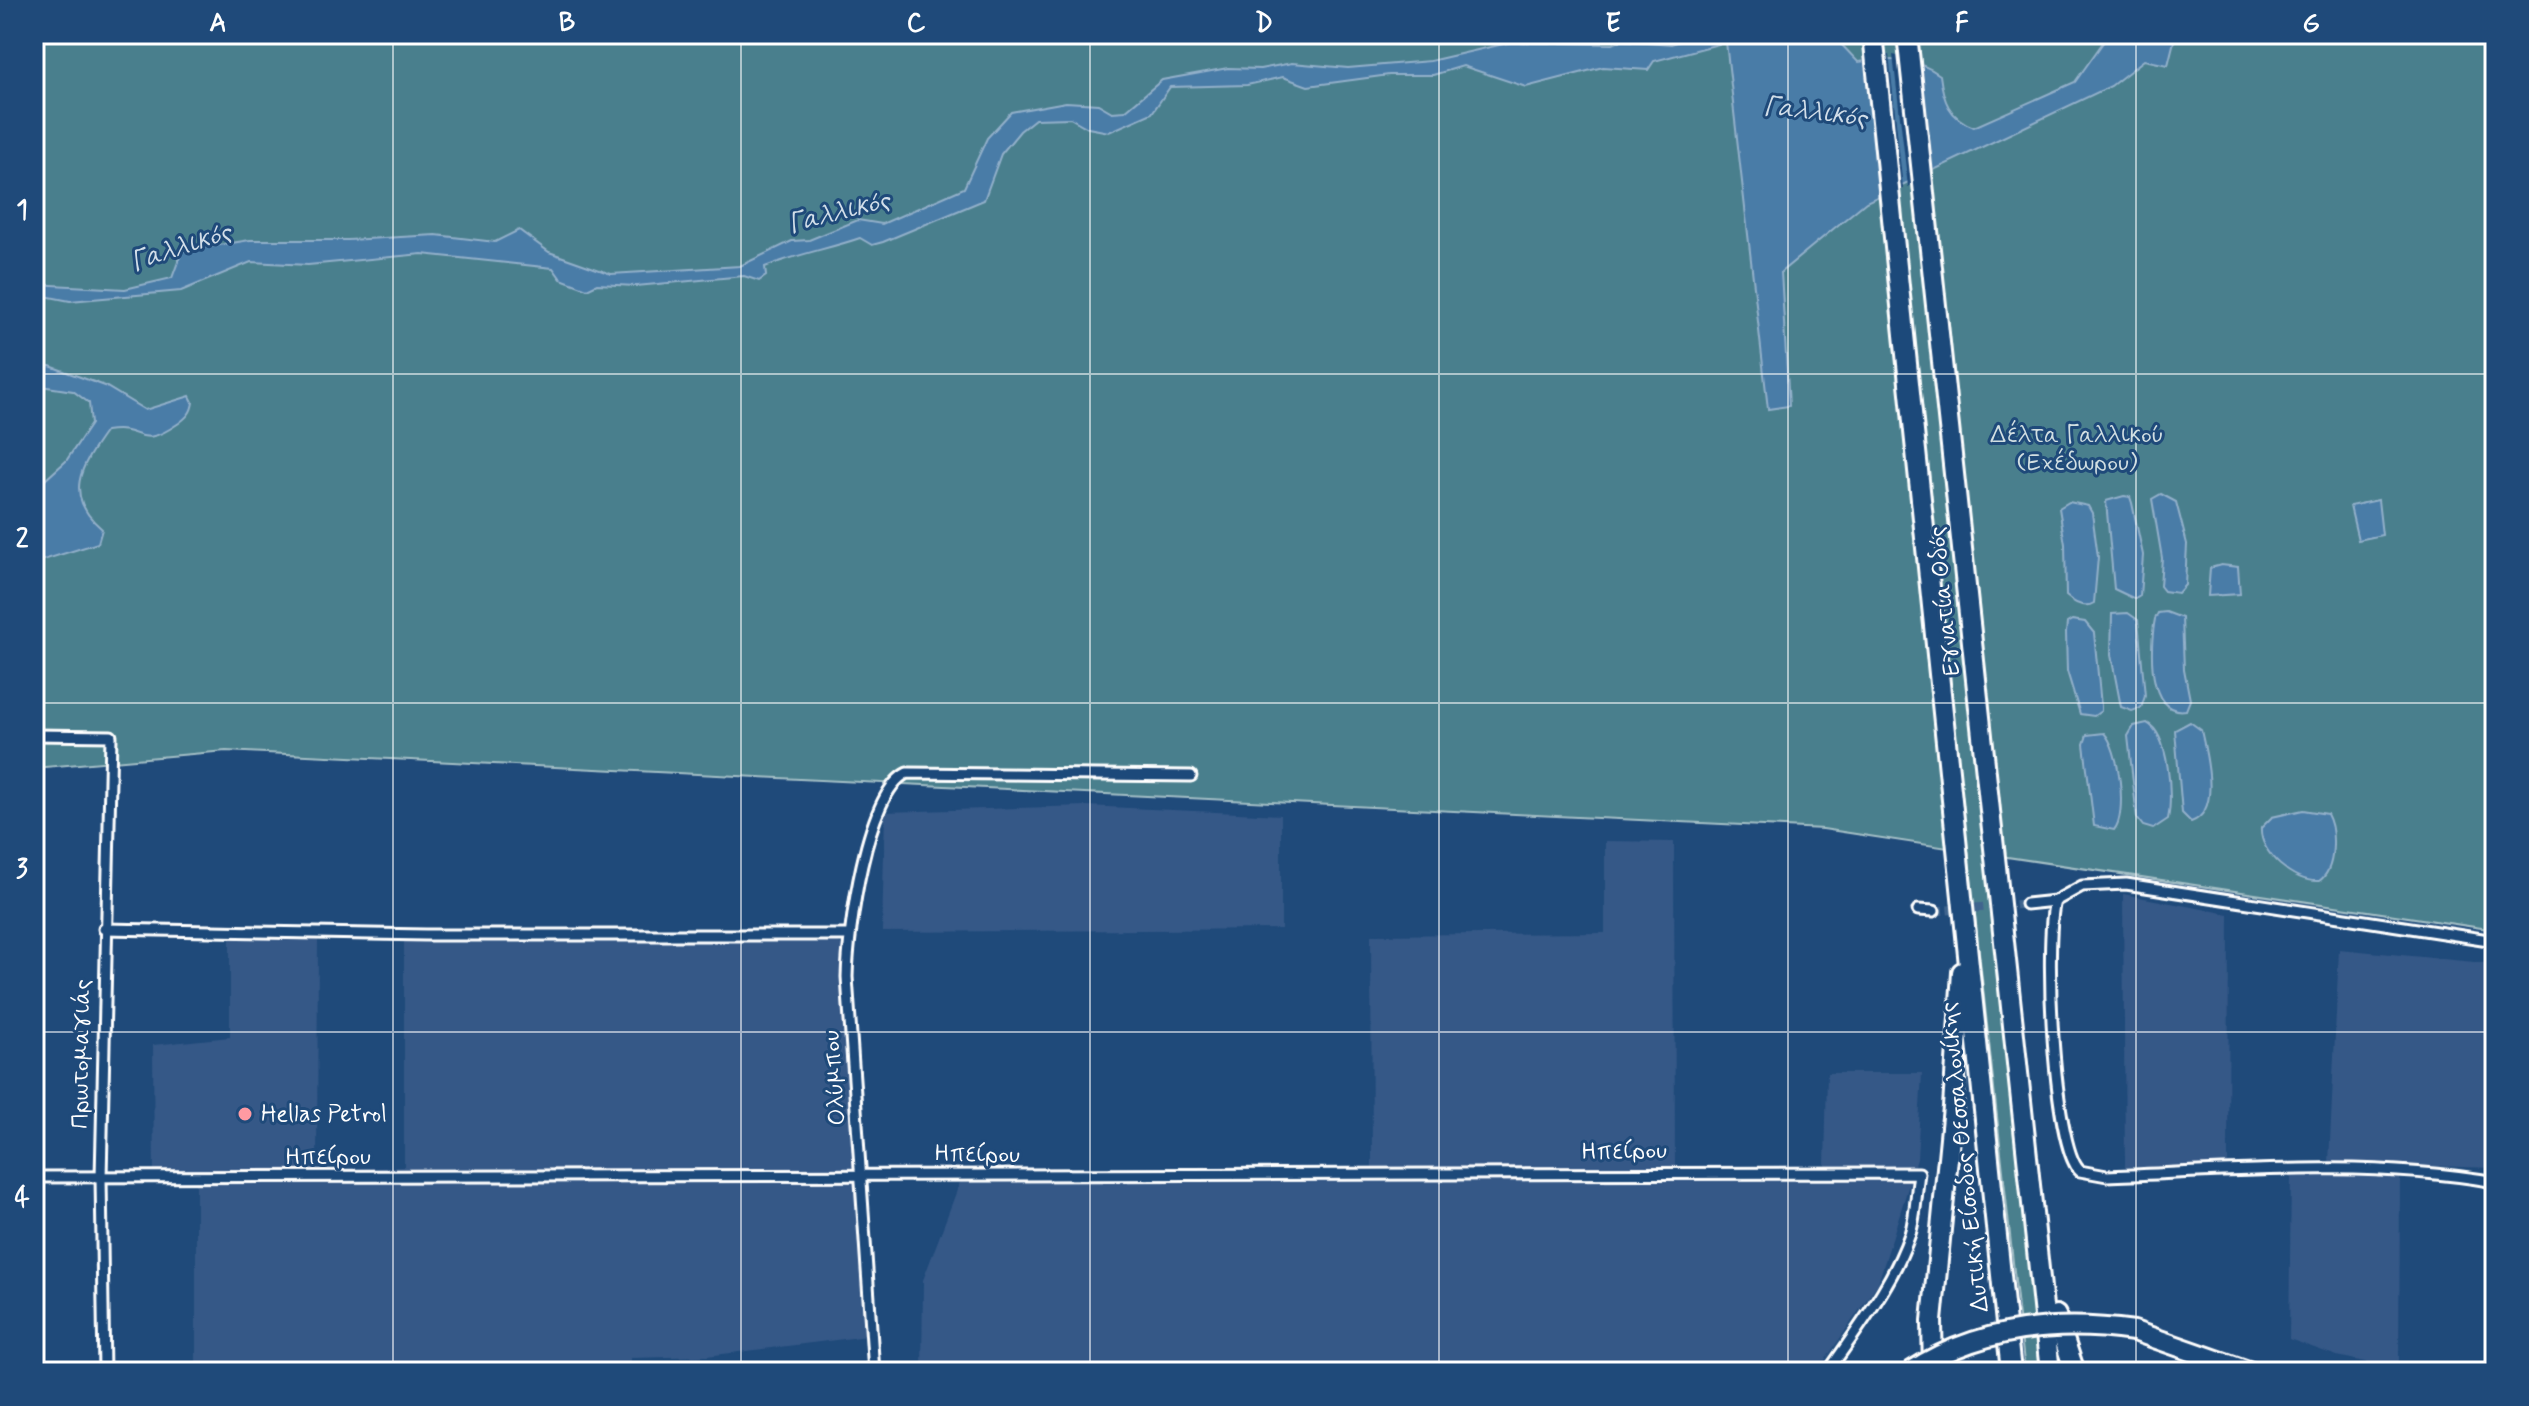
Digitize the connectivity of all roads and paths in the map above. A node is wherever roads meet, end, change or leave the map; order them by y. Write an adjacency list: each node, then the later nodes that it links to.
1 (1873, 34): 11 (highway, Εγνατία Οδός)
2 (1907, 34): 13 (highway, Εγνατία Οδός)
3 (34, 735): 9 (street, Πρωτομαγιάς)
4 (1191, 776): 10 (street, Ολύμπου)
5 (2055, 901): 6 (street); 12 (street); 17 (street)
6 (2026, 904)
7 (1918, 910): 8 (street)
8 (1934, 911)
9 (104, 929): 10 (street); 16 (street, Πρωτομαγιάς)
10 (848, 935): 14 (street, Ολύμπου)
11 (1966, 937): 22 (highway); 23 (highway, Δυτική Είσοδος Θεσσαλονίκης)
12 (2495, 941)
13 (2028, 1163): 24 (highway); 25 (highway)
14 (862, 1175): 16 (street, Ηπείρου); 19 (street, Ολύμπου); 20 (street, Ηπείρου)
15 (34, 1177): 16 (street, Ηπείρου)
16 (101, 1178): 18 (street, Πρωτομαγιάς)
17 (2495, 1182)
18 (104, 1372)
19 (874, 1372)
20 (1828, 1372)
21 (1910, 1372): 26 (highway, bridge)
22 (1933, 1372)
23 (2011, 1372)
24 (2050, 1372)
25 (2075, 1372)
26 (2251, 1372)

